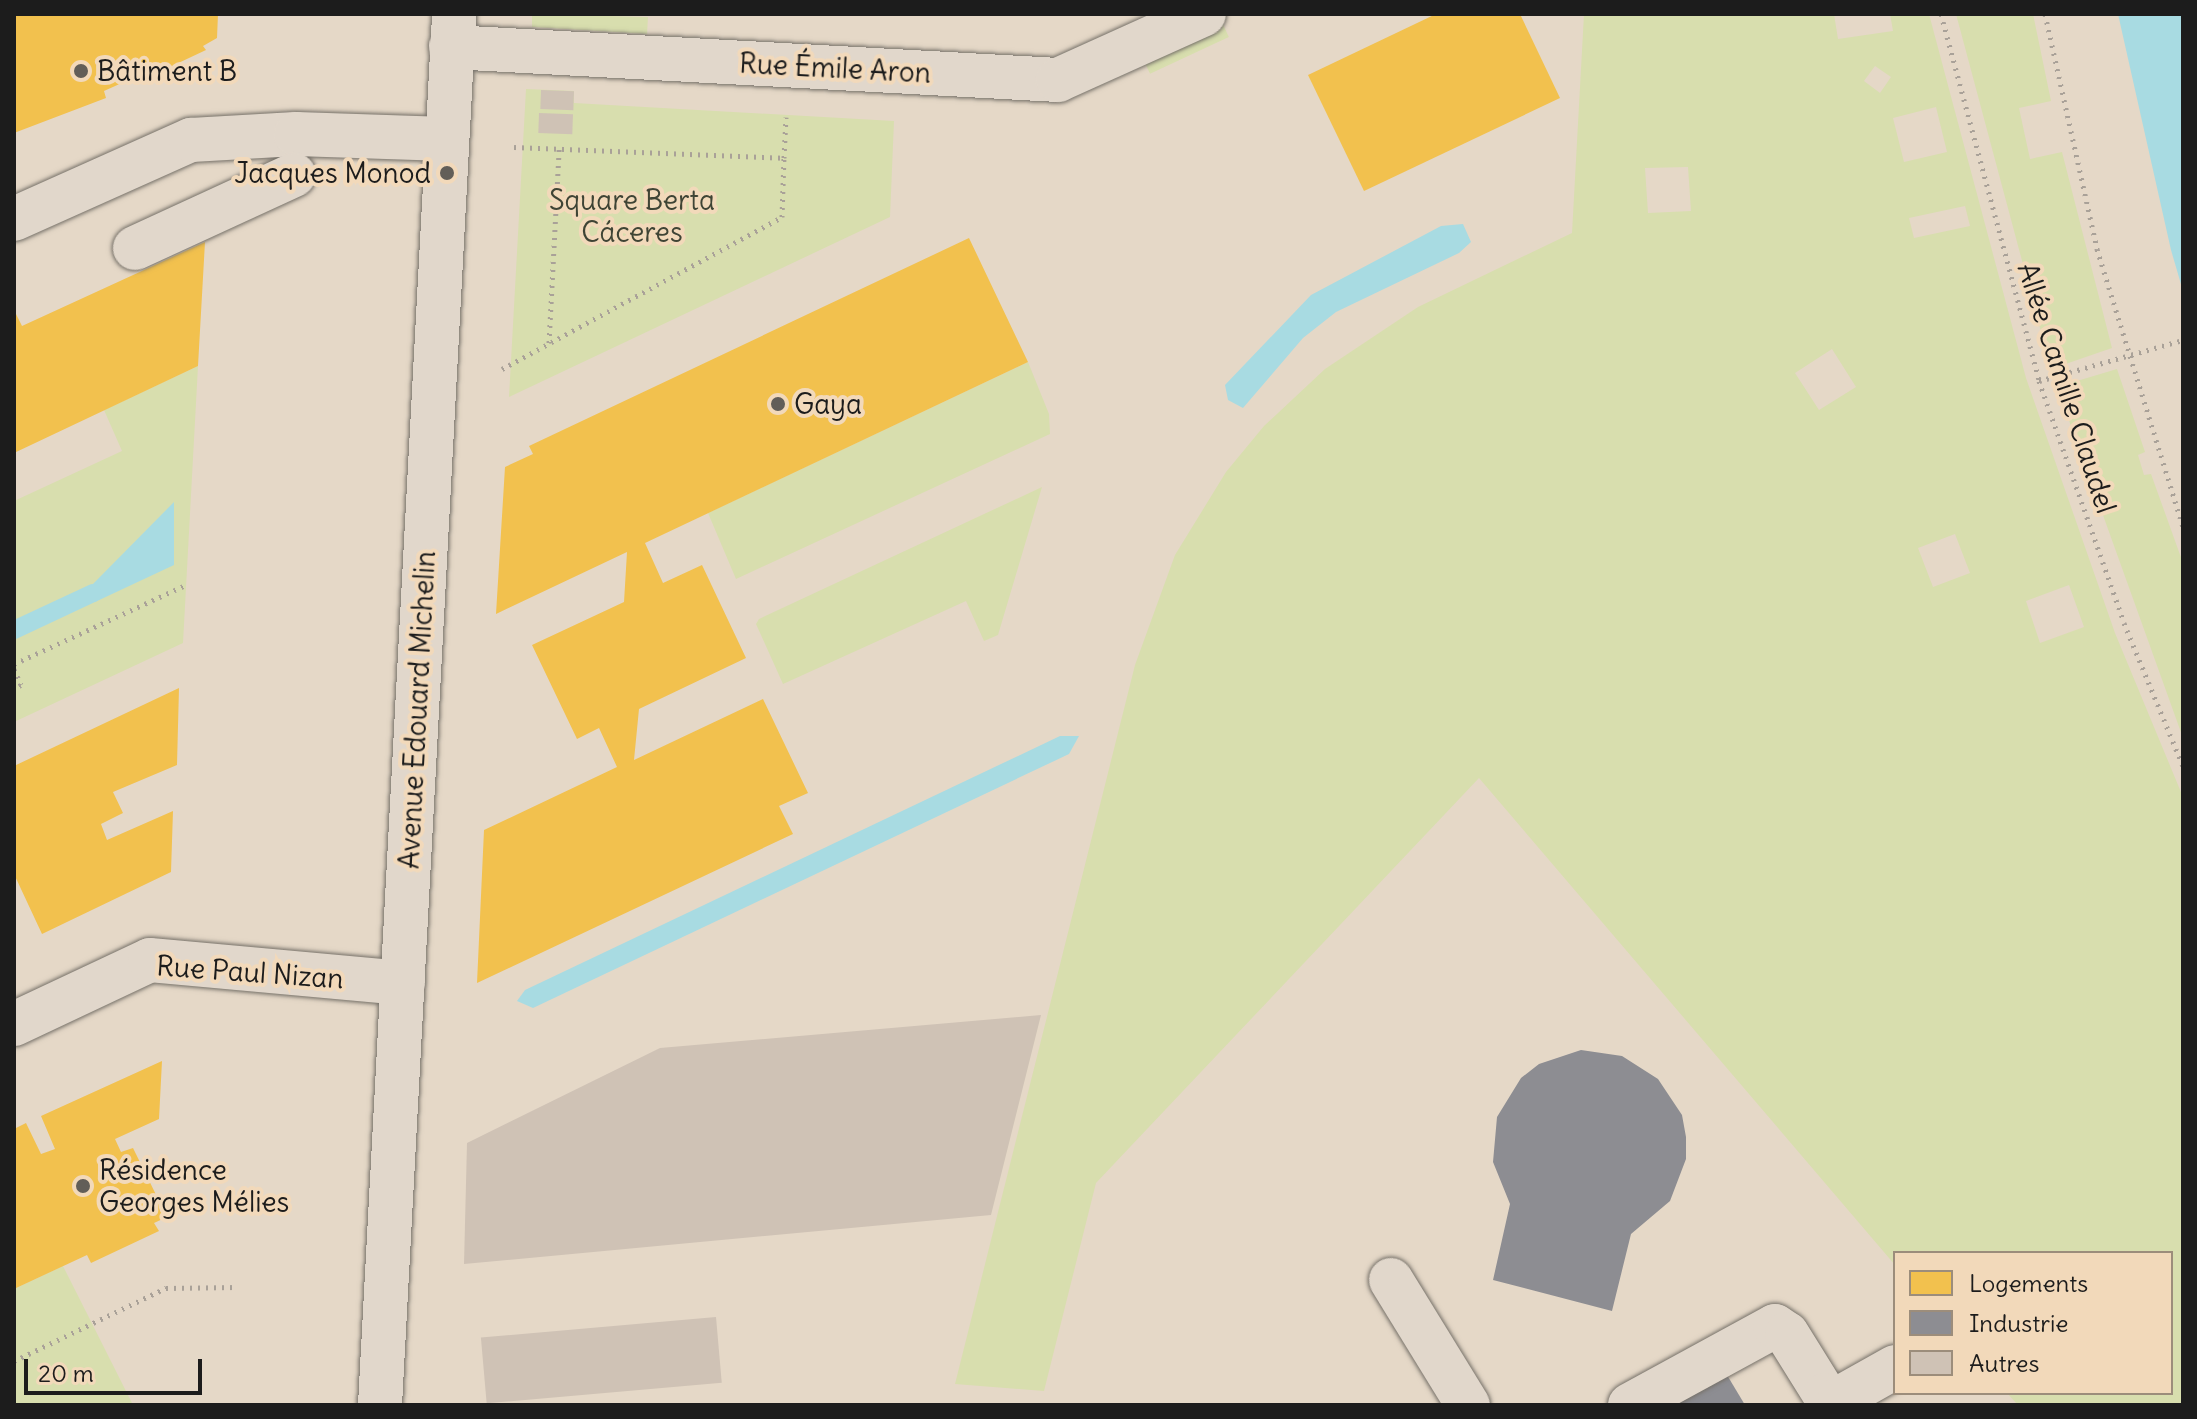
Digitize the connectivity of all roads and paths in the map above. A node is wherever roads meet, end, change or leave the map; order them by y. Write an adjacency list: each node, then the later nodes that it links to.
1 (1204, 14): 4 (street, Rue Émile Aron)
2 (1941, 14): 17 (path, Allée Camille Claudel)
3 (2045, 14): 15 (path)
4 (452, 30): 6 (street, Avenue Edouard Michelin)
5 (787, 105): 9 (path)
6 (447, 139): 11 (street); 23 (street, Avenue Edouard Michelin)
7 (514, 147): 8 (path)
8 (559, 149): 9 (path); 14 (path)
9 (784, 158): 14 (path)
10 (294, 175): 12 (street)
11 (14, 219)
12 (135, 248)
13 (2183, 340): 15 (path)
14 (549, 343): 16 (path)
15 (2129, 356): 17 (path); 18 (path)
16 (502, 369)
17 (2039, 381): 22 (path, Allée Camille Claudel)
18 (2183, 527)
19 (186, 585): 20 (path)
20 (14, 666): 21 (path)
21 (14, 688)
22 (2183, 766)
23 (403, 983): 24 (street, Rue Paul Nizan); 29 (street, Avenue Edouard Michelin)
24 (14, 1024)
25 (1391, 1280): 30 (street)
26 (238, 1287): 27 (path)
27 (14, 1361)
28 (1893, 1368): 31 (street)
29 (380, 1405)
30 (1468, 1405)
31 (1630, 1405)

